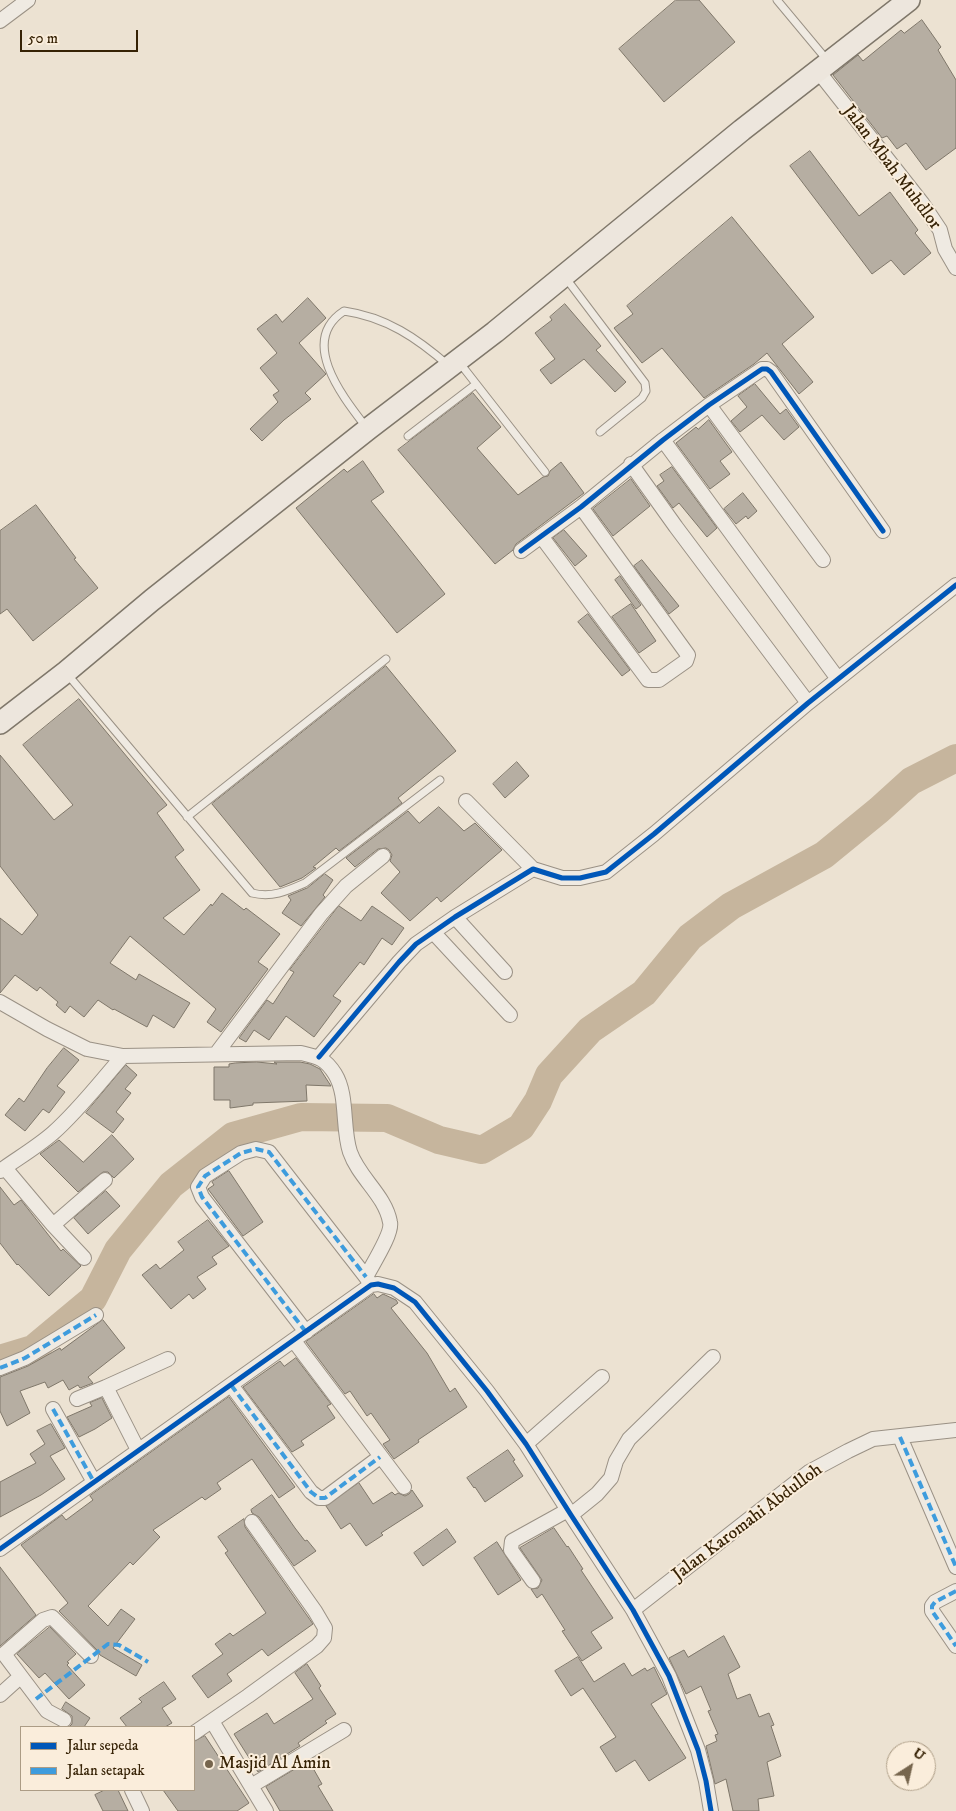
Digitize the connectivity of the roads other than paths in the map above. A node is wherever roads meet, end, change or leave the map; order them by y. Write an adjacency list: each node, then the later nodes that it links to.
1 (28, 0): 4 (street)
2 (777, 0): 5 (lane)
3 (901, 2): 5 (main road)
4 (1, 17)
5 (824, 67): 6 (street, Jalan Mbah Muhdlor); 7 (main road)
6 (956, 268)
7 (563, 275): 8 (main road); 12 (lane)
8 (454, 363): 9 (lane); 11 (main road); 11 (lane)
9 (476, 384): 13 (lane); 16 (lane)
10 (709, 405): 14 (street); 18 (street); 21 (street)
11 (368, 429): 24 (main road)
12 (600, 432)
13 (408, 436)
14 (663, 440): 15 (street); 25 (street)
15 (632, 464): 17 (street); 26 (street)
16 (545, 472)
17 (581, 508): 19 (street); 19 (street)
18 (884, 531)
19 (542, 536): 20 (street)
20 (521, 551)
21 (823, 560)
22 (956, 585): 25 (street)
23 (386, 659): 30 (lane)
24 (66, 672): 27 (main road); 30 (lane)
25 (838, 679): 26 (street)
26 (808, 702): 32 (street)
27 (0, 723)
28 (440, 780): 30 (lane)
29 (466, 801): 32 (street)
30 (187, 817)
31 (383, 856): 38 (street)
32 (533, 869): 33 (street)
33 (455, 917): 34 (street); 35 (street)
34 (433, 932): 37 (street); 40 (street)
35 (505, 972)
36 (0, 1002): 39 (street)
37 (510, 1015)
38 (216, 1054): 39 (street); 40 (street)
39 (122, 1056): 41 (street)
40 (319, 1057): 45 (street)
41 (2, 1169): 43 (street)
42 (106, 1180): 43 (street)
43 (53, 1226): 44 (street)
44 (84, 1258)
45 (368, 1281): 47 (street); 47 (street); 59 (street)
46 (96, 1315): 51 (street)
47 (306, 1332): 48 (street)
48 (294, 1341): 53 (street); 61 (street)
49 (713, 1357): 64 (street)
50 (168, 1359): 54 (street)
51 (0, 1368)
52 (602, 1377): 59 (street)
53 (231, 1385): 60 (street); 61 (street)
54 (106, 1387): 55 (street); 60 (street)
55 (77, 1399)
56 (53, 1409): 62 (street)
57 (956, 1430): 58 (street, Jalan Karomahi Abdulloh)
58 (900, 1437): 67 (street); 70 (street, Jalan Karomahi Abdulloh)
59 (526, 1444): 64 (street)
60 (138, 1450): 62 (street)
61 (380, 1457): 63 (street)
62 (94, 1482): 66 (street)
63 (404, 1487)
64 (570, 1512): 68 (street); 70 (street)
65 (252, 1522): 77 (street)
66 (0, 1550)
67 (956, 1567)
68 (533, 1581)
69 (956, 1591): 71 (street)
70 (633, 1610): 84 (street)
71 (956, 1646)
72 (2, 1651): 73 (street); 74 (street)
73 (91, 1656)
74 (20, 1677): 75 (street); 76 (street)
75 (0, 1694)
76 (64, 1720)
77 (212, 1721): 79 (street); 80 (street)
78 (344, 1730): 80 (street)
79 (195, 1732)
80 (250, 1786): 83 (street)
81 (132, 1791): 82 (street)
82 (142, 1811)
83 (266, 1811)
84 (711, 1811)

